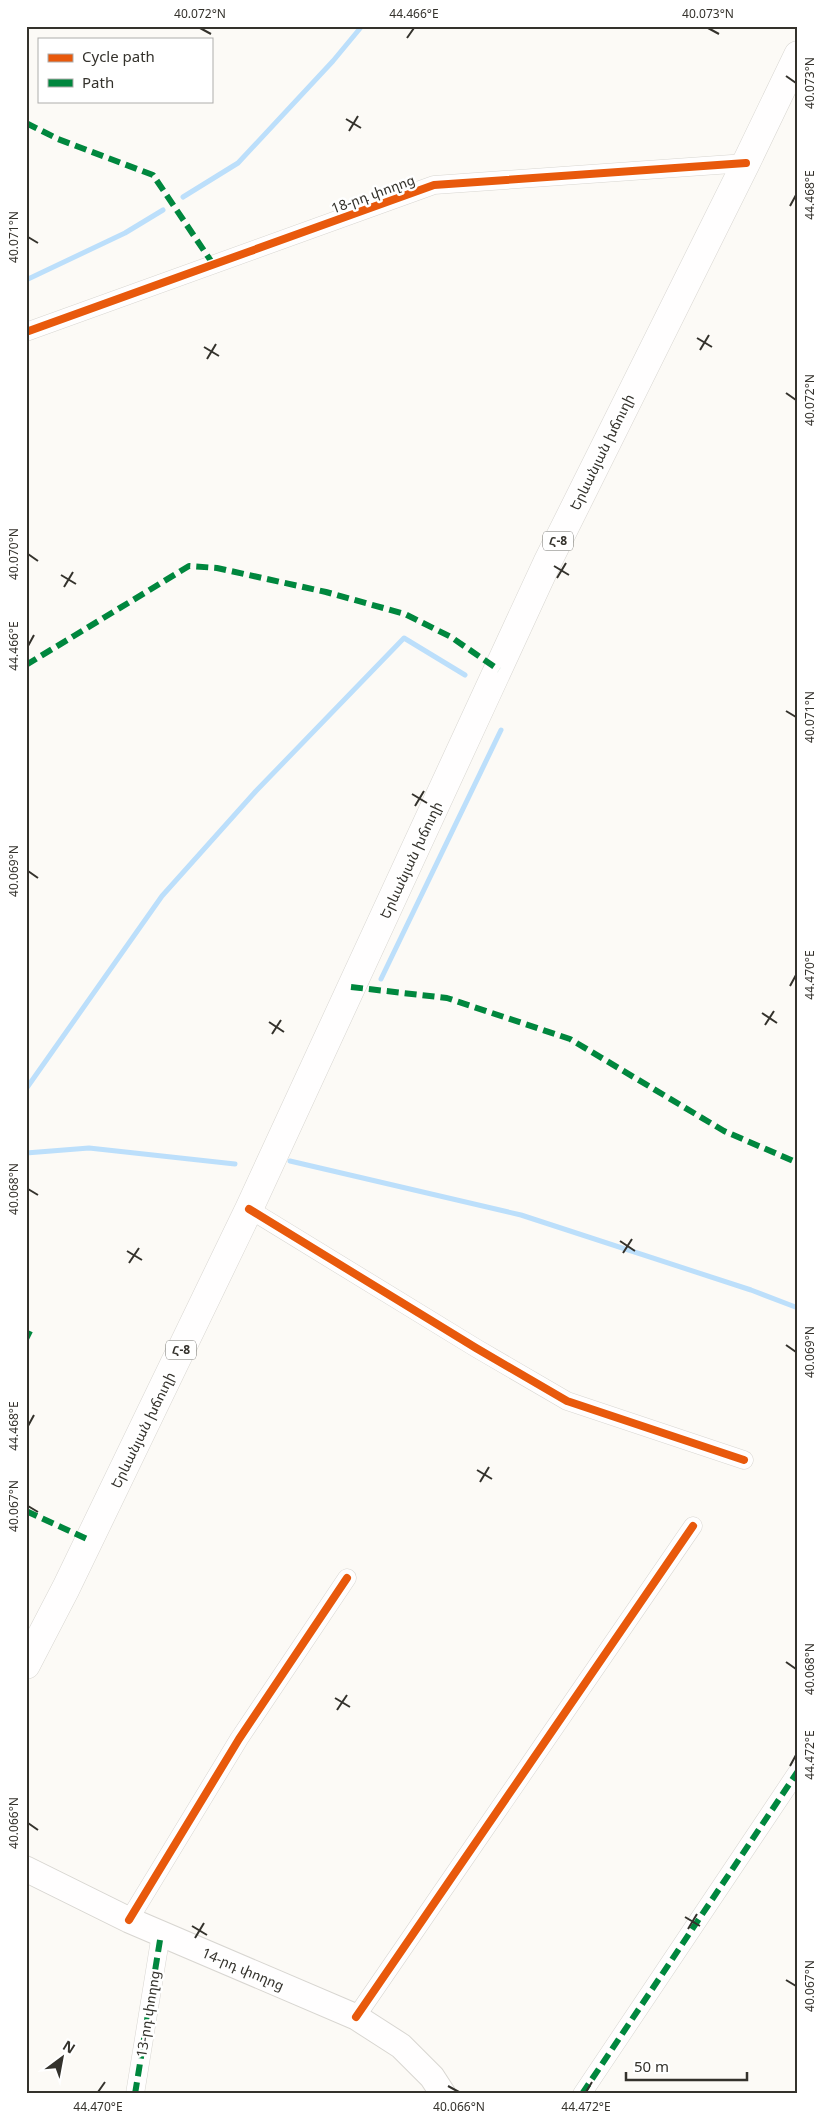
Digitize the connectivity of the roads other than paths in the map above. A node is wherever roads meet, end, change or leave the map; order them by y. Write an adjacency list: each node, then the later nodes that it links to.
1 (798, 55): 2 (main road, Երևանյան խճուղի / Հ-8)
2 (746, 163): 3 (street, 18-րդ փողոց); 4 (main road, Երևանյան խճուղի / Հ-8)
3 (26, 332)
4 (249, 1209): 5 (street); 8 (main road, Երևանյան խճուղի / Հ-8)
5 (744, 1460)
6 (693, 1526): 13 (street)
7 (347, 1578): 11 (street)
8 (26, 1665)
9 (798, 1771): 16 (street)
10 (26, 1869): 11 (street, 14-րդ փողոց)
11 (129, 1920): 12 (street, 14-րդ փողոց)
12 (161, 1934): 13 (street, 14-րդ փողոց); 14 (street, 13-րդ փողոց)
13 (356, 2017): 15 (street, 14-րդ փողոց)
14 (135, 2094)
15 (443, 2094)
16 (582, 2094)

